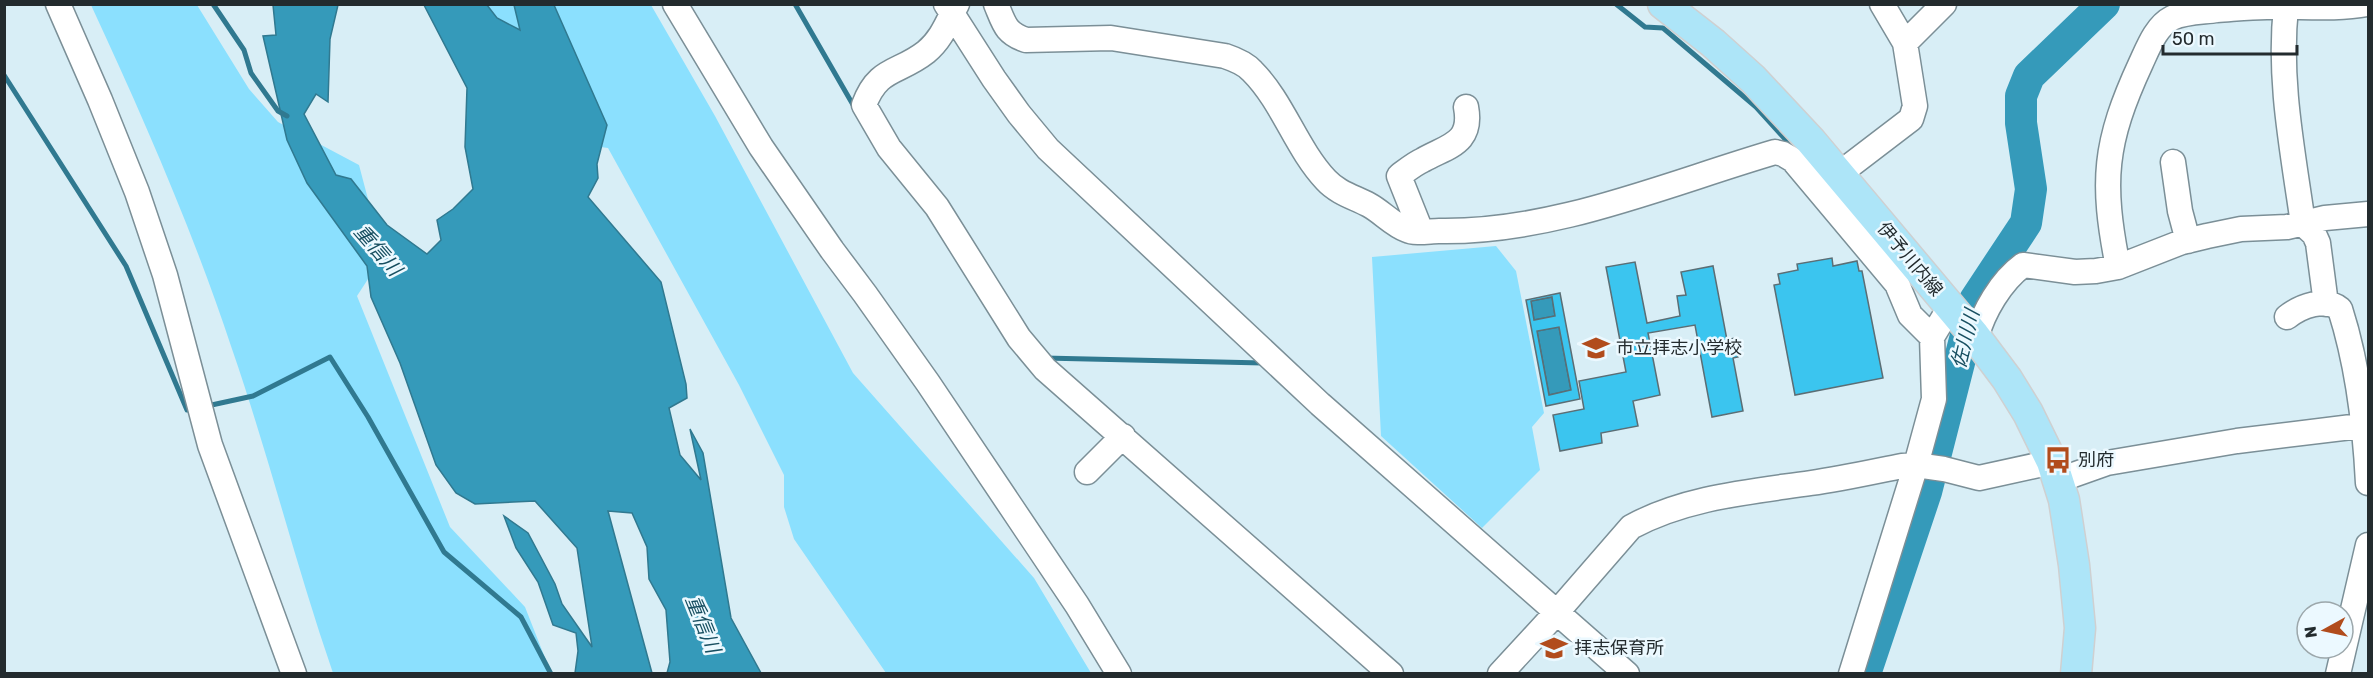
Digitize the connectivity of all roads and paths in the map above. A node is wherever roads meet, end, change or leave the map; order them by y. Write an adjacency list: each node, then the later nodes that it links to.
1 (58, 4): 31 (street)
2 (675, 4): 32 (street)
3 (996, 4): 16 (street)
4 (1663, 4): 13 (main road, 伊予川内線)
5 (1882, 4): 10 (street)
6 (1944, 4): 10 (street)
7 (2367, 4): 8 (street)
8 (2286, 7): 15 (street); 18 (street)
9 (952, 8): 24 (street); 30 (street)
10 (1905, 43): 13 (street)
11 (1466, 107): 16 (street)
12 (2173, 162): 17 (street)
13 (1839, 174): 21 (main road, 伊予川内線)
14 (2368, 214): 15 (street)
15 (2302, 224): 17 (street); 19 (street)
16 (1421, 231): 22 (street)
17 (2188, 241): 18 (street)
18 (2118, 267): 21 (street)
19 (2326, 304): 20 (street); 23 (street)
20 (2287, 317)
21 (1964, 323): 22 (street); 26 (main road, 伊予川内線)
22 (1932, 338): 25 (street)
23 (2367, 425): 26 (street); 28 (street)
24 (1123, 436): 27 (street); 33 (street)
25 (1927, 466): 26 (street); 30 (street); 36 (street)
26 (2056, 471): 37 (main road, 伊予川内線)
27 (1086, 472)
28 (2368, 483)
29 (2368, 545): 38 (street)
30 (1558, 611): 34 (street); 35 (street)
31 (294, 674)
32 (1119, 674)
33 (1392, 674)
34 (1500, 674)
35 (1627, 674)
36 (1851, 674)
37 (2076, 674)
38 (2338, 674)

